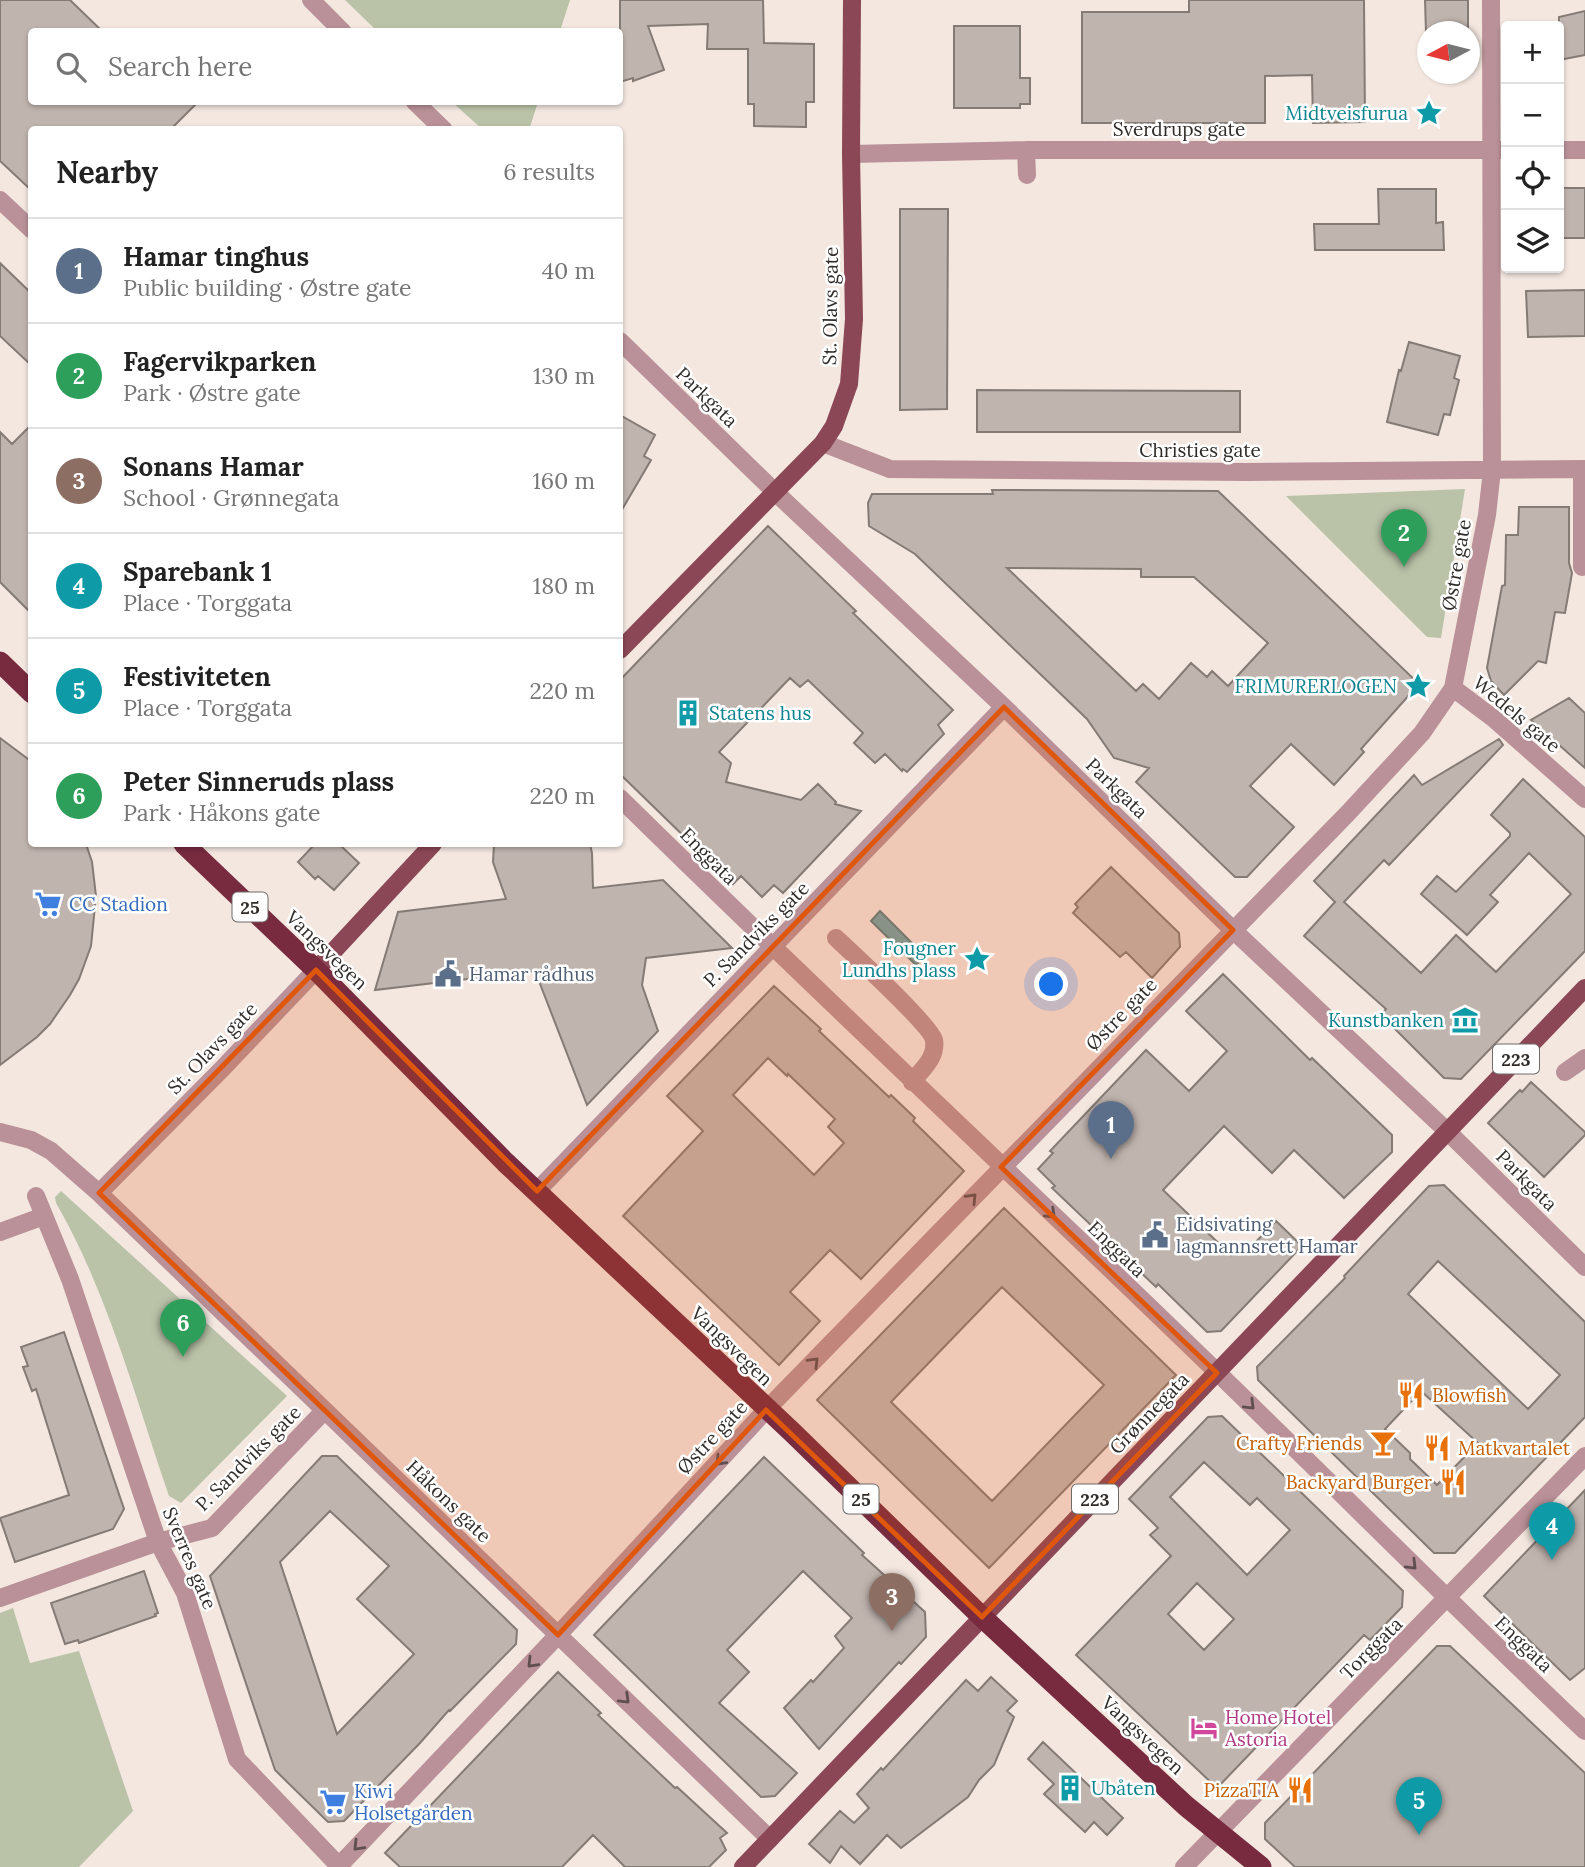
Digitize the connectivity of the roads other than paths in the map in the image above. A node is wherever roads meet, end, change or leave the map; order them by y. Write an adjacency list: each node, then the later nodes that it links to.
1 (311, 0): 4 (street)
2 (852, 0): 11 (main road, St. Olavs gate)
3 (1491, 0): 8 (street, Østre gate)
4 (340, 28)
5 (418, 105): 6 (street)
6 (440, 126)
7 (1026, 150): 8 (street, Sverdrups gate); 11 (street, Sverdrups gate); 12 (street)
8 (1499, 150): 18 (street, Østre gate)
9 (1564, 150): 10 (street)
10 (1585, 150)
11 (851, 154): 16 (main road, St. Olavs gate)
12 (1027, 175)
13 (0, 200): 14 (street)
14 (28, 226)
15 (623, 344): 19 (street, Parkgata)
16 (823, 443): 18 (street, Christies gate); 19 (main road, St. Olavs gate)
17 (1584, 469): 18 (street, Christies gate); 20 (street, Christies gate)
18 (1492, 470): 23 (street, Østre gate)
19 (775, 492): 21 (main road, St. Olavs gate); 25 (street, Parkgata)
20 (1582, 566)
21 (623, 647)
22 (0, 662): 24 (highway)
23 (1453, 688): 26 (street, Wedels gate); 30 (street, Østre gate)
24 (28, 689)
25 (1004, 707): 30 (street, Parkgata); 32 (street, P. Sandviks gate)
26 (1585, 799)
27 (623, 800): 32 (street, Enggata)
28 (187, 847): 33 (highway, Vangsvegen / 25)
29 (430, 847): 33 (main road, St. Olavs gate)
30 (1233, 930): 38 (street, Parkgata); 40 (street, Østre gate)
31 (836, 938): 37 (street)
32 (771, 947): 37 (street, Enggata); 41 (street, P. Sandviks gate)
33 (316, 970): 41 (highway, Vangsvegen / 25); 42 (street, St. Olavs gate)
34 (1585, 988): 38 (main road, Grønnegata / 223)
35 (1585, 1058): 36 (street)
36 (1564, 1072)
37 (912, 1082): 40 (street, Enggata)
38 (1447, 1131): 46 (street, Parkgata); 47 (main road, Grønnegata / 223)
39 (0, 1132): 42 (street)
40 (1001, 1167): 47 (street, Enggata, one-way to 47); 48 (street, Østre gate, one-way to 40)
41 (537, 1191): 48 (highway, Vangsvegen / 25)
42 (99, 1193): 49 (street, Håkons gate)
43 (36, 1196): 44 (street, Sverres gate)
44 (44, 1216): 45 (street); 51 (street, Sverres gate)
45 (0, 1231)
46 (1585, 1267)
47 (1217, 1373): 53 (street, Enggata, one-way to 53); 54 (main road, Grønnegata / 223)
48 (766, 1410): 54 (highway, Vangsvegen / 25); 55 (street, Østre gate, one-way to 55)
49 (324, 1411): 51 (street, P. Sandviks gate); 55 (street, Håkons gate)
50 (1585, 1456): 53 (street, Torggata)
51 (158, 1542): 52 (street, P. Sandviks gate); 59 (street, Sverres gate)
52 (0, 1598)
53 (1447, 1600): 56 (street, Enggata); 57 (street, Torggata)
54 (982, 1617): 57 (highway, Vangsvegen / 25); 58 (main road, Grønnegata / 223)
55 (558, 1635): 58 (street, Håkons gate, one-way to 58); 59 (street, Østre gate, one-way to 59)
56 (1585, 1731)
57 (1217, 1833): 61 (street, Torggata); 62 (highway, Vangsvegen / 25)
58 (770, 1839): 60 (main road, Grønnegata / 223)
59 (339, 1867)
60 (743, 1867)
61 (1184, 1867)
62 (1261, 1867)

